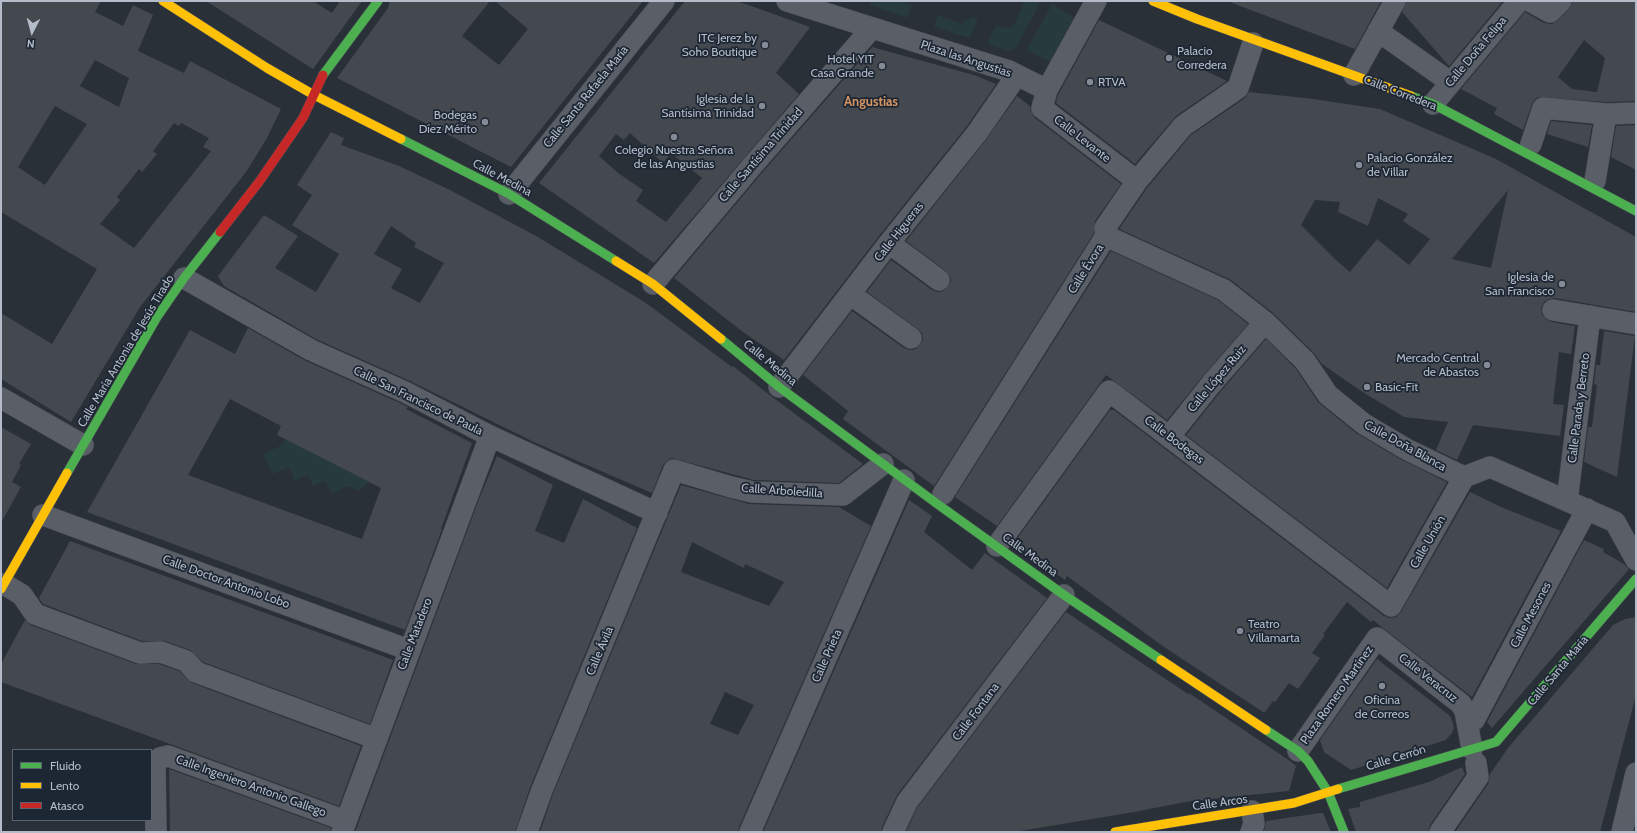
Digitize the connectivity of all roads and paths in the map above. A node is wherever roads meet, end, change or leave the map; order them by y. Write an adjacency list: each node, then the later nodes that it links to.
1 (163, 1): 19 (street, Calle Medina)
2 (378, 1): 19 (street, Calle María Antonia de Jesús Tirado)
3 (664, 1): 26 (street, Calle Santa Rafaela María)
4 (787, 1): 12 (street, Plaza las Angustias)
5 (1096, 1): 18 (street)
6 (1153, 1): 11 (street, Calle Corredera)
7 (1519, 1): 17 (street, Calle Doña Felipa)
8 (1530, 1): 9 (street)
9 (1561, 1)
10 (1392, 3): 13 (street)
11 (1180, 5): 16 (street, Calle Corredera)
12 (872, 28): 15 (street, Plaza las Angustias); 32 (street, Calle Santísima Trinidad)
13 (1378, 30): 16 (street); 17 (street)
14 (1253, 44): 24 (street, Calle Évora)
15 (1017, 75): 18 (street, Plaza las Angustias); 29 (street, Calle Higueras)
16 (1354, 75): 20 (street, Calle Corredera)
17 (1450, 82): 20 (street, Calle Doña Felipa)
18 (1047, 90): 24 (street, Calle Levante)
19 (314, 95): 26 (street, Calle Medina); 30 (street, Calle María Antonia de Jesús Tirado)
20 (1433, 104): 27 (street, Calle Corredera)
21 (1636, 113): 22 (street)
22 (1606, 114): 23 (street); 25 (street)
23 (1531, 144)
24 (1137, 181): 28 (street, Calle Évora)
25 (1595, 181)
26 (509, 194): 32 (street, Calle Medina)
27 (1636, 211)
28 (1106, 236): 36 (street, Calle Doña Blanca); 48 (street, Calle Évora)
29 (889, 243): 31 (street); 33 (street, Calle Higueras)
30 (184, 278): 41 (street, Calle San Francisco de Paula); 43 (street, Calle María Antonia de Jesús Tirado)
31 (939, 280)
32 (653, 284): 39 (street, Calle Medina)
33 (850, 294): 38 (street); 39 (street, Calle Higueras)
34 (1553, 310): 35 (street)
35 (1590, 316): 37 (street); 49 (street, Calle Parada y Berreto)
36 (1265, 322): 42 (street, Calle López Ruiz); 46 (street, Calle Doña Blanca)
37 (1636, 324)
38 (911, 338)
39 (779, 387): 44 (street, Calle Medina)
40 (1, 398): 43 (street)
41 (490, 436): 51 (street, Calle San Francisco de Paula); 60 (street, Calle Matadero)
42 (1169, 437): 53 (street, Calle Bodegas); 58 (street, Calle Bodegas)
43 (83, 445): 52 (street, Calle María Antonia de Jesús Tirado)
44 (883, 464): 45 (street, Calle Arboledilla); 47 (street, Calle Medina)
45 (674, 470): 51 (street, Calle Ávila)
46 (1464, 477): 49 (street); 58 (street, Calle Unión)
47 (904, 480): 53 (street, Calle Medina); 71 (street, Calle Prieta)
48 (943, 494)
49 (1567, 501): 50 (street)
50 (1587, 509): 54 (street); 61 (street, Calle Mesones)
51 (657, 513): 70 (street, Calle Ávila)
52 (43, 515): 56 (street, Calle María Antonia de Jesús Tirado); 60 (street, Calle Doctor Antonio Lobo)
53 (997, 546): 57 (street, Calle Medina)
54 (1636, 560)
55 (1636, 579): 64 (street, Calle Santa María)
56 (3, 587): 62 (street)
57 (1064, 595): 63 (street, Calle Medina); 72 (street, Calle Fontana)
58 (1391, 606)
59 (1377, 638): 63 (street, Plaza Romero Martínez); 64 (street, Calle Veracruz)
60 (409, 650): 62 (street, Calle Matadero)
61 (1474, 720)
62 (377, 739): 68 (street, Calle Matadero)
63 (1298, 751): 66 (street, Calle Medina)
64 (1474, 756): 66 (street, Calle Cerrón); 76 (street)
65 (1636, 773): 77 (street)
66 (1328, 792): 67 (street, Calle Arcos); 75 (street, Calle Medina)
67 (1252, 811): 73 (street, Calle Arcos); 74 (street)
68 (344, 826): 69 (street, Calle Ingeniero Antonio Gallego)
69 (156, 832)
70 (527, 832)
71 (750, 832)
72 (893, 832)
73 (1115, 832)
74 (1251, 832)
75 (1344, 832)
76 (1440, 832)
77 (1622, 832)

